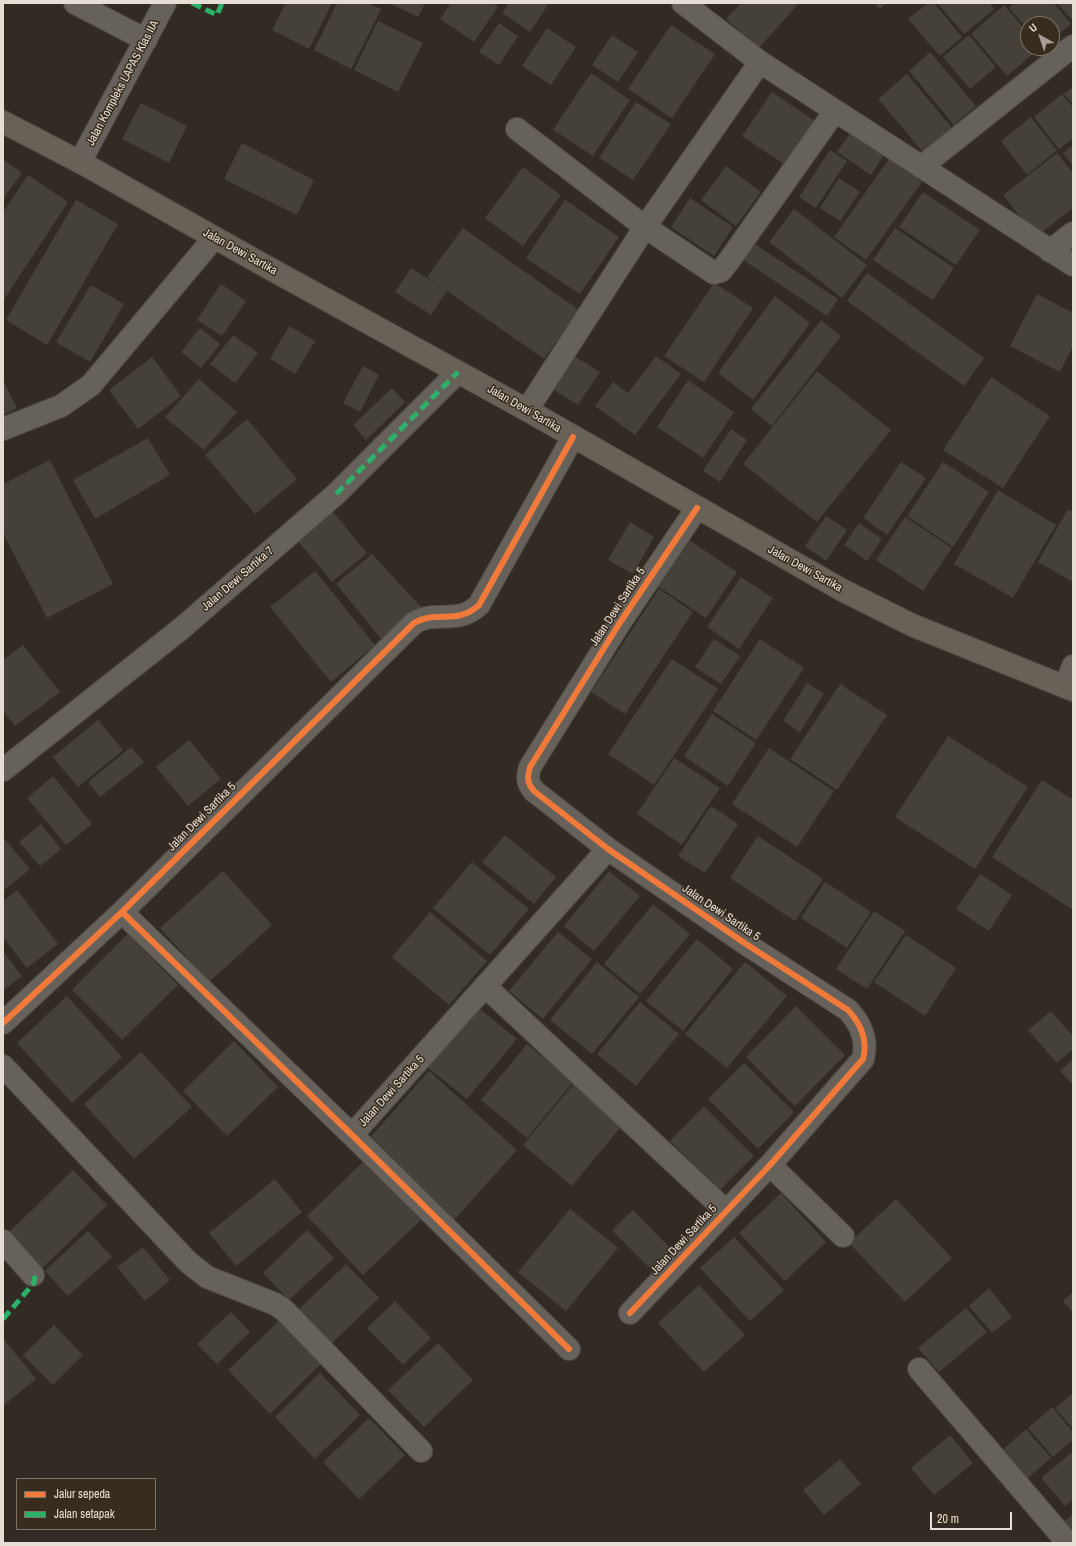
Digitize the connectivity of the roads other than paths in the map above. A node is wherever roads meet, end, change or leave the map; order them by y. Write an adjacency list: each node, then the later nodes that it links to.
1 (75, 3): 4 (street)
2 (165, 3): 4 (street, Jalan Kompleks LAPAS Klas IIA)
3 (683, 3): 6 (street)
4 (146, 40): 10 (street, Jalan Kompleks LAPAS Klas IIA)
5 (1073, 46): 11 (street)
6 (760, 62): 7 (street); 12 (street)
7 (835, 111): 11 (street); 12 (street)
8 (3, 122): 10 (main road, Jalan Dewi Sartika)
9 (517, 129): 12 (street)
10 (80, 162): 14 (main road, Jalan Dewi Sartika)
11 (921, 167): 15 (street)
12 (645, 227): 18 (street)
13 (1073, 233): 15 (street)
14 (214, 238): 17 (main road, Jalan Dewi Sartika); 19 (street)
15 (1050, 251): 16 (street)
16 (1073, 265)
17 (458, 372): 18 (main road, Jalan Dewi Sartika); 24 (street, Jalan Dewi Sartika 7)
18 (527, 410): 20 (main road, Jalan Dewi Sartika)
19 (3, 429)
20 (573, 437): 21 (main road, Jalan Dewi Sartika); 26 (street, Jalan Dewi Sartika 5)
21 (697, 508): 23 (main road, Jalan Dewi Sartika); 25 (street, Jalan Dewi Sartika 5)
22 (1073, 666): 23 (street)
23 (1069, 689)
24 (3, 770)
25 (608, 849): 27 (street, Jalan Dewi Sartika 5); 31 (street, Jalan Dewi Sartika 5)
26 (122, 912): 28 (street, Jalan Dewi Sartika 5); 30 (street)
27 (485, 986): 30 (street, Jalan Dewi Sartika 5); 32 (street)
28 (3, 1023)
29 (3, 1066): 39 (street)
30 (352, 1135): 37 (street)
31 (770, 1165): 32 (street, Jalan Dewi Sartika 5); 33 (street)
32 (726, 1211): 36 (street, Jalan Dewi Sartika 5)
33 (843, 1236)
34 (3, 1241): 35 (street)
35 (33, 1275)
36 (630, 1313)
37 (569, 1349)
38 (919, 1369): 40 (street)
39 (420, 1451)
40 (1068, 1543)

